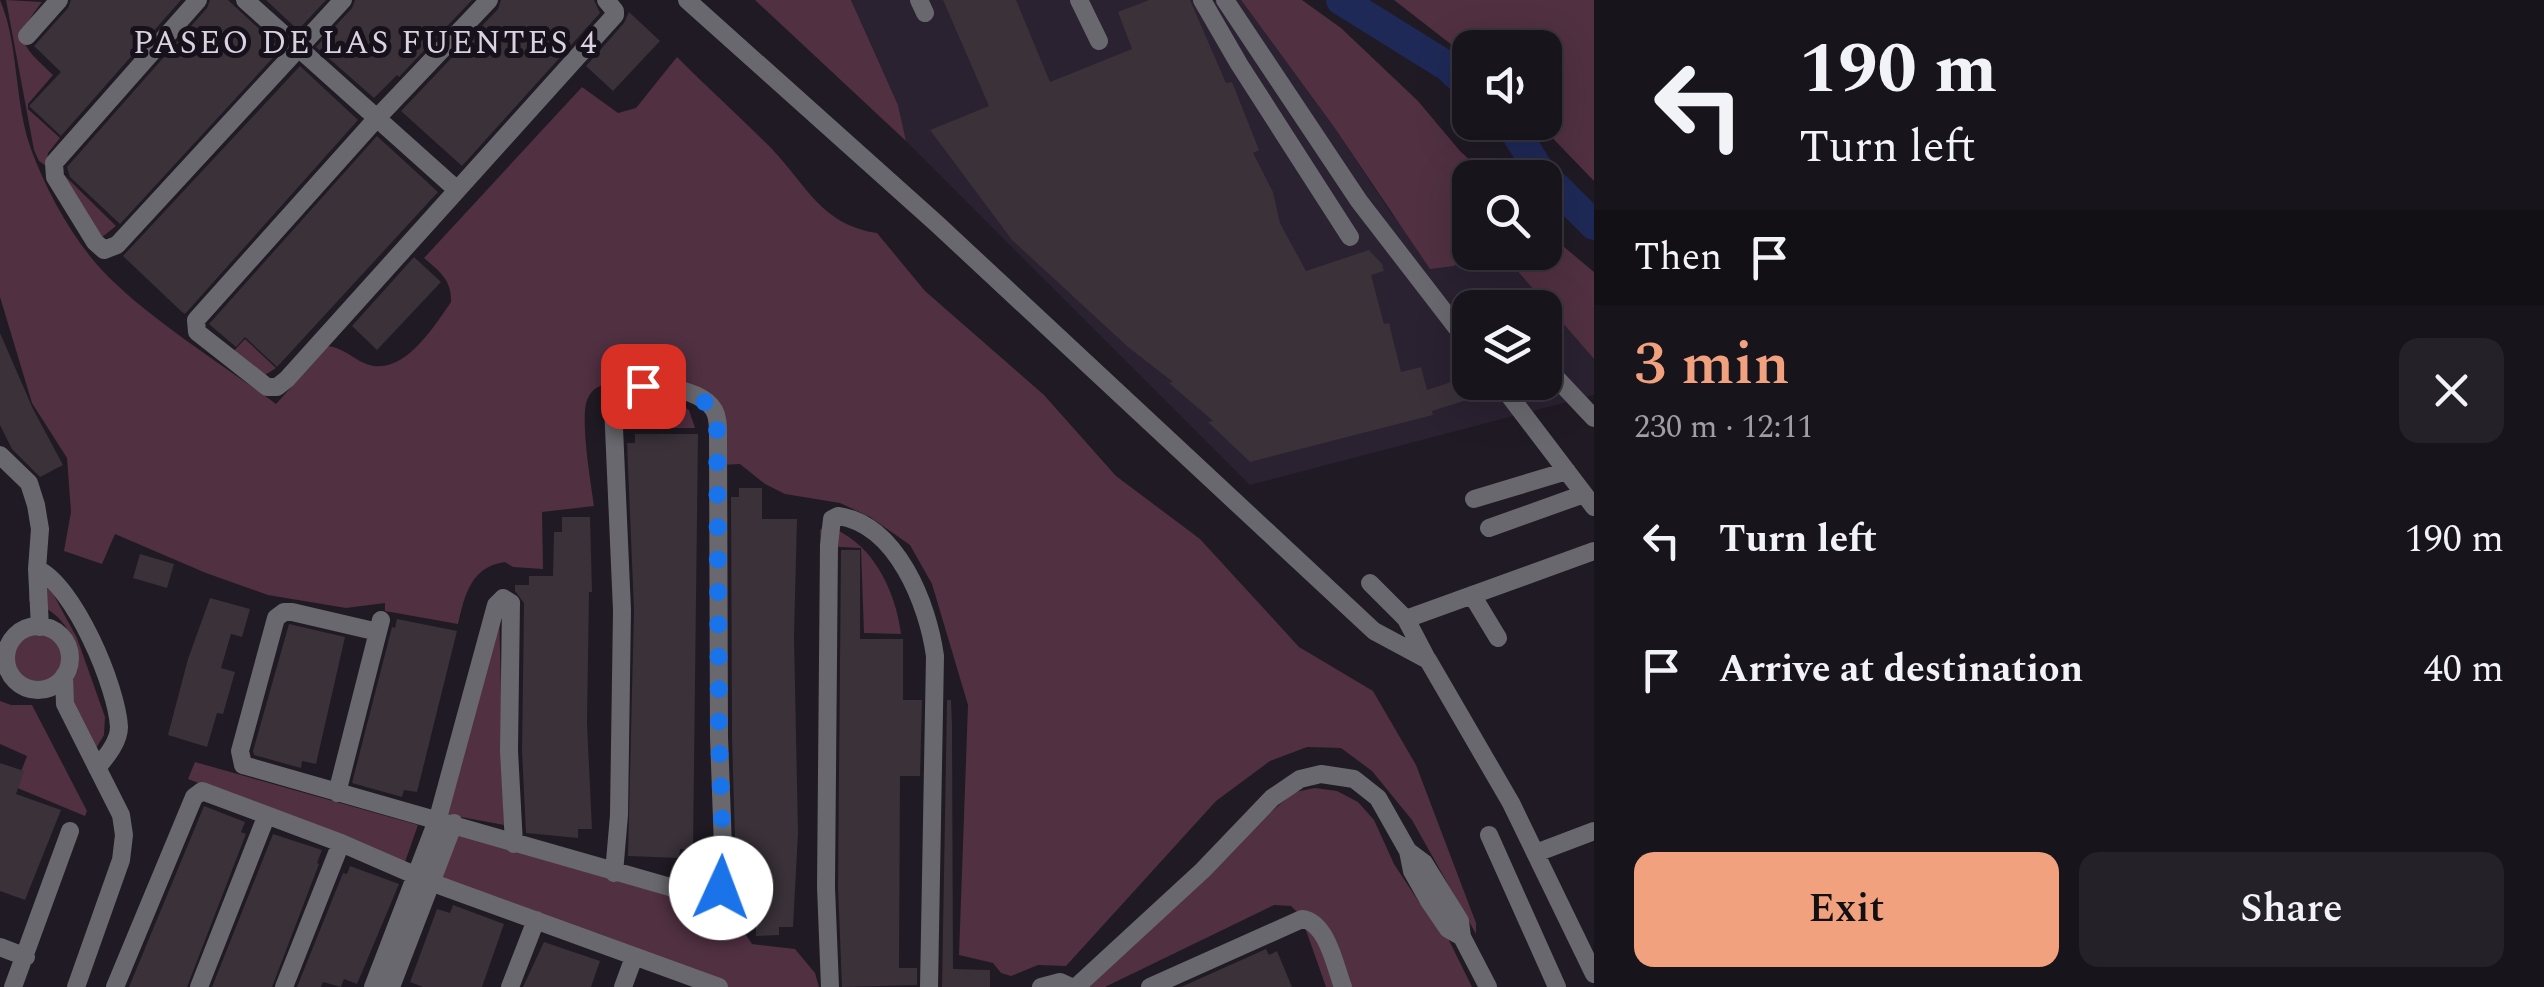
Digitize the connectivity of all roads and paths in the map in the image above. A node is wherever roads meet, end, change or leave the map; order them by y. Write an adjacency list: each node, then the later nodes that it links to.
1 (59, 0): 11 (street)
2 (198, 0): 13 (street)
3 (245, 0): 13 (street)
4 (343, 0): 13 (street)
5 (489, 0): 14 (street)
6 (606, 0): 15 (street)
7 (687, 0): 35 (street)
8 (1080, 0): 12 (street)
9 (1202, 0): 16 (street)
10 (1225, 0): 17 (street)
11 (27, 36)
12 (1099, 41)
13 (296, 49): 14 (street)
14 (377, 118): 15 (street); 15 (street)
15 (456, 189)
16 (1350, 237)
17 (1452, 322)
18 (1562, 384): 20 (street)
19 (1513, 400): 23 (street)
20 (1594, 418)
21 (0, 446): 24 (street)
22 (0, 455): 24 (street)
23 (1567, 471): 25 (street); 26 (street)
24 (23, 476): 29 (street)
25 (1474, 499)
26 (1589, 501): 27 (street)
27 (1489, 528)
28 (1594, 551): 31 (street)
29 (37, 569): 33 (street); 40 (street)
30 (1370, 583): 32 (street)
31 (1472, 595): 32 (street); 34 (street)
32 (1406, 619): 35 (street)
33 (40, 627): 36 (street); 37 (street)
34 (1498, 638)
35 (1428, 660): 49 (street)
36 (64, 676): 38 (street); 39 (street)
37 (6, 678): 38 (street)
38 (44, 689): 39 (street)
39 (65, 704): 40 (street)
40 (97, 768): 58 (street)
41 (338, 794): 41 (street); 43 (street)
42 (266, 817): 47 (street); 59 (street); 60 (street)
43 (446, 821): 48 (street); 48 (street); 51 (street)
44 (1594, 831): 49 (street)
45 (70, 832): 54 (street)
46 (1488, 836): 74 (street)
47 (341, 843): 51 (street); 61 (street)
48 (514, 844): 50 (street)
49 (1536, 853): 56 (street)
50 (614, 873): 50 (street)
51 (424, 879): 52 (street); 62 (street); 63 (street)
52 (536, 920): 55 (street); 64 (street)
53 (0, 947): 54 (street)
54 (26, 957): 57 (street)
55 (634, 957): 65 (street); 66 (street)
56 (1594, 974)
57 (13, 987)
58 (76, 987)
59 (115, 987)
60 (200, 987)
61 (284, 987)
62 (373, 987)
63 (391, 987)
64 (510, 987)
65 (623, 987)
66 (719, 987)
67 (830, 987): 68 (street)
68 (929, 987)
69 (1040, 987): 70 (street)
70 (1074, 987): 73 (street)
71 (1150, 987): 72 (street)
72 (1343, 987)
73 (1488, 987)
74 (1557, 987)

